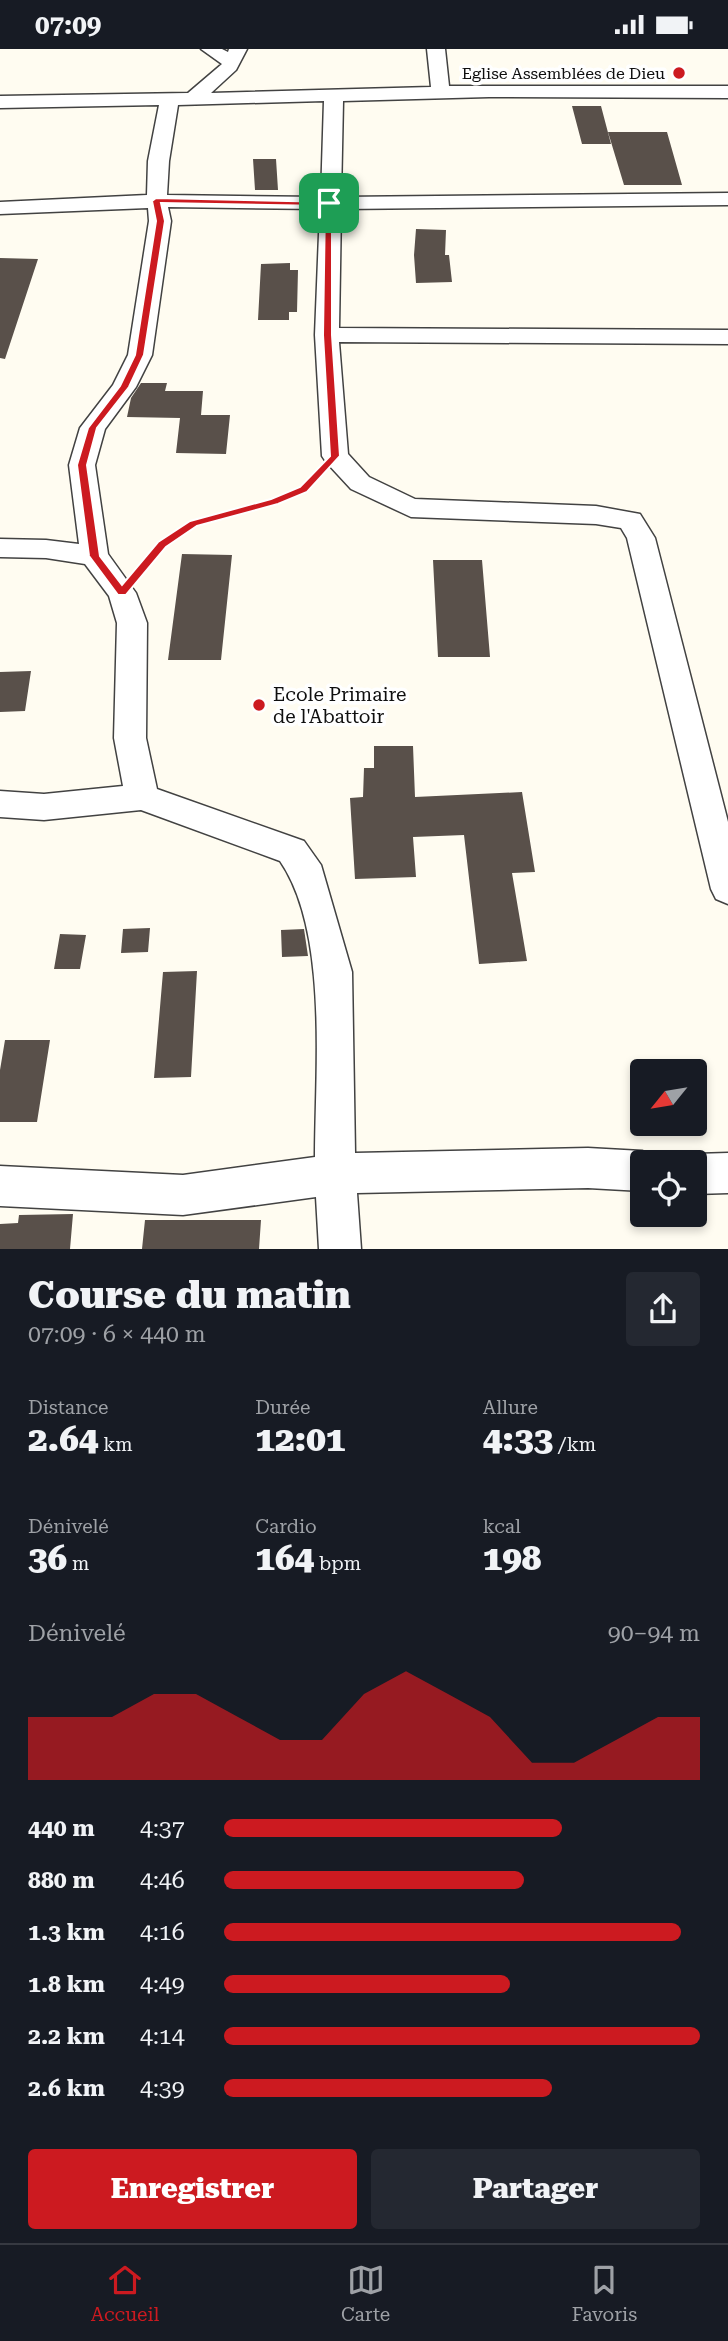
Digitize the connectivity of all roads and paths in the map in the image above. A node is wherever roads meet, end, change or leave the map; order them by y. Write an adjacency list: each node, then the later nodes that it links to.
1 (210, 49): 3 (street)
2 (436, 49): 5 (street)
3 (234, 56): 7 (street)
4 (728, 92): 5 (street)
5 (441, 94): 6 (street)
6 (334, 96): 7 (street); 12 (street)
7 (193, 99): 8 (street)
8 (169, 101): 9 (street); 11 (street)
9 (0, 102)
10 (728, 199): 12 (street)
11 (156, 201): 12 (street); 13 (street); 18 (street)
12 (329, 203): 14 (street)
13 (0, 208)
14 (327, 335): 15 (street); 16 (street)
15 (728, 337)
16 (335, 456): 19 (path); 22 (street)
17 (0, 548): 18 (street)
18 (94, 556): 19 (street)
19 (122, 593): 20 (street)
20 (142, 797): 21 (street); 25 (street)
21 (0, 804)
22 (728, 890)
23 (630, 1170): 25 (street)
24 (728, 1173): 26 (street)
25 (335, 1174): 27 (street); 28 (street)
26 (707, 1174)
27 (0, 1186)
28 (340, 1249)

